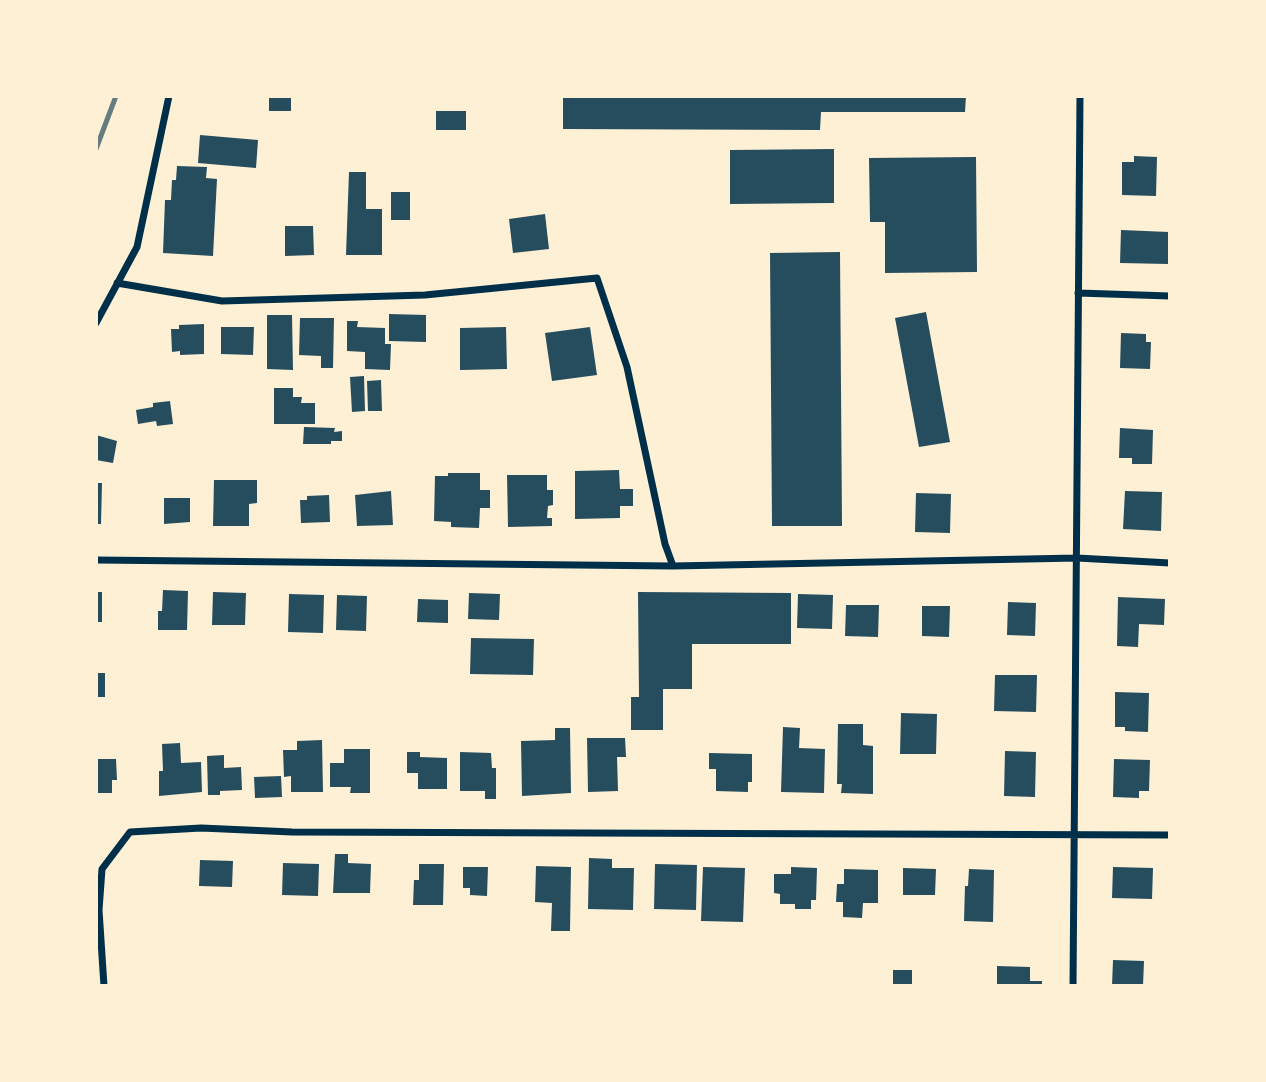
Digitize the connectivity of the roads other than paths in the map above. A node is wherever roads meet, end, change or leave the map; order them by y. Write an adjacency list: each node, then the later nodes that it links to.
1 (169, 96): 3 (street)
2 (1080, 96): 4 (street)
3 (117, 283): 6 (street); 10 (street)
4 (1078, 292): 5 (street); 7 (street)
5 (1170, 296)
6 (96, 323)
7 (1077, 558): 9 (street); 10 (street); 11 (street)
8 (96, 560): 10 (street)
9 (1170, 563)
10 (673, 566)
11 (1074, 834): 12 (street); 13 (street); 14 (street)
12 (1170, 835)
13 (104, 986)
14 (1073, 986)

